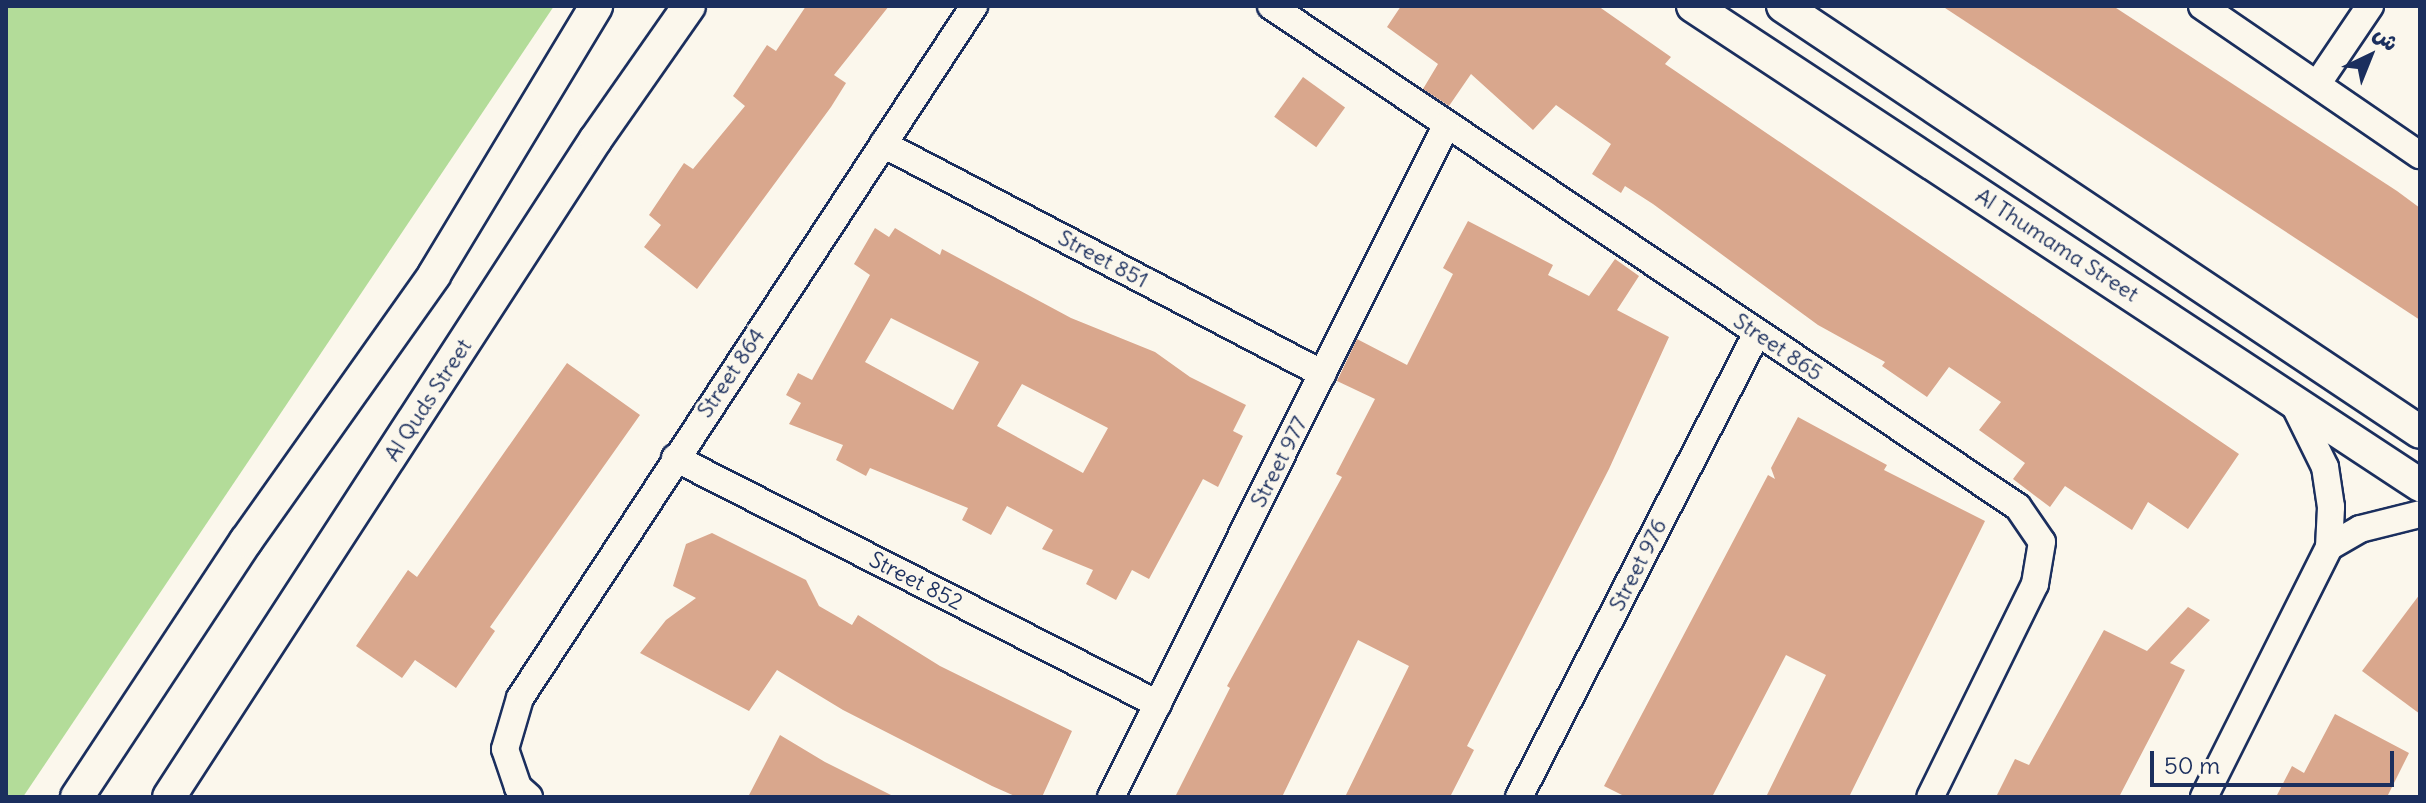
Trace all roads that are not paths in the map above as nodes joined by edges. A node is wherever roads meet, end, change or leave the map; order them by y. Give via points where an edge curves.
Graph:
1 (596, 6) edge
2 (689, 6) edge
3 (974, 6) edge
4 (1271, 6) edge
5 (1693, 6) edge
6 (1783, 6) edge
7 (2202, 6) edge
8 (2370, 6) edge
9 (2318, 83) junction
10 (1446, 126) junction
11 (883, 144) junction
12 (2420, 155) edge
13 (1757, 333) junction
14 (1323, 374) junction
15 (2290, 397) junction
16 (2420, 432) edge
17 (675, 458) junction
18 (2420, 485) edge
19 (2420, 514) edge
20 (2329, 547) junction
21 (1158, 704) junction
22 (77, 797) edge
23 (169, 797) edge
24 (529, 797) edge
25 (1111, 797) edge
26 (1519, 797) edge
27 (1930, 797) edge
28 (2204, 797) edge

1 - 22 street via 434,275 246,541
2 - 23 street, Al Quds Street via 596,139
3 - 11 street, Street 864
4 - 10 street, Street 865
5 - 15 street, Al Thumama Street
6 - 16 street, Al Thumama Street
7 - 9 street
8 - 9 street
9 - 12 street
10 - 13 street, Street 865
10 - 14 street, Street 977
11 - 14 street, Street 851
11 - 17 street, Street 864
13 - 26 street, Street 976
13 - 27 street, Street 865 via 2018,507 2042,542 2035,584
14 - 21 street, Street 977
15 - 18 street, Al Thumama Street
15 - 20 street via 2325,467
17 - 21 street, Street 852
17 - 24 street, Street 864 via 520,698 505,749 518,787
19 - 20 street via 2360,529
20 - 28 street
21 - 25 street, Street 977

